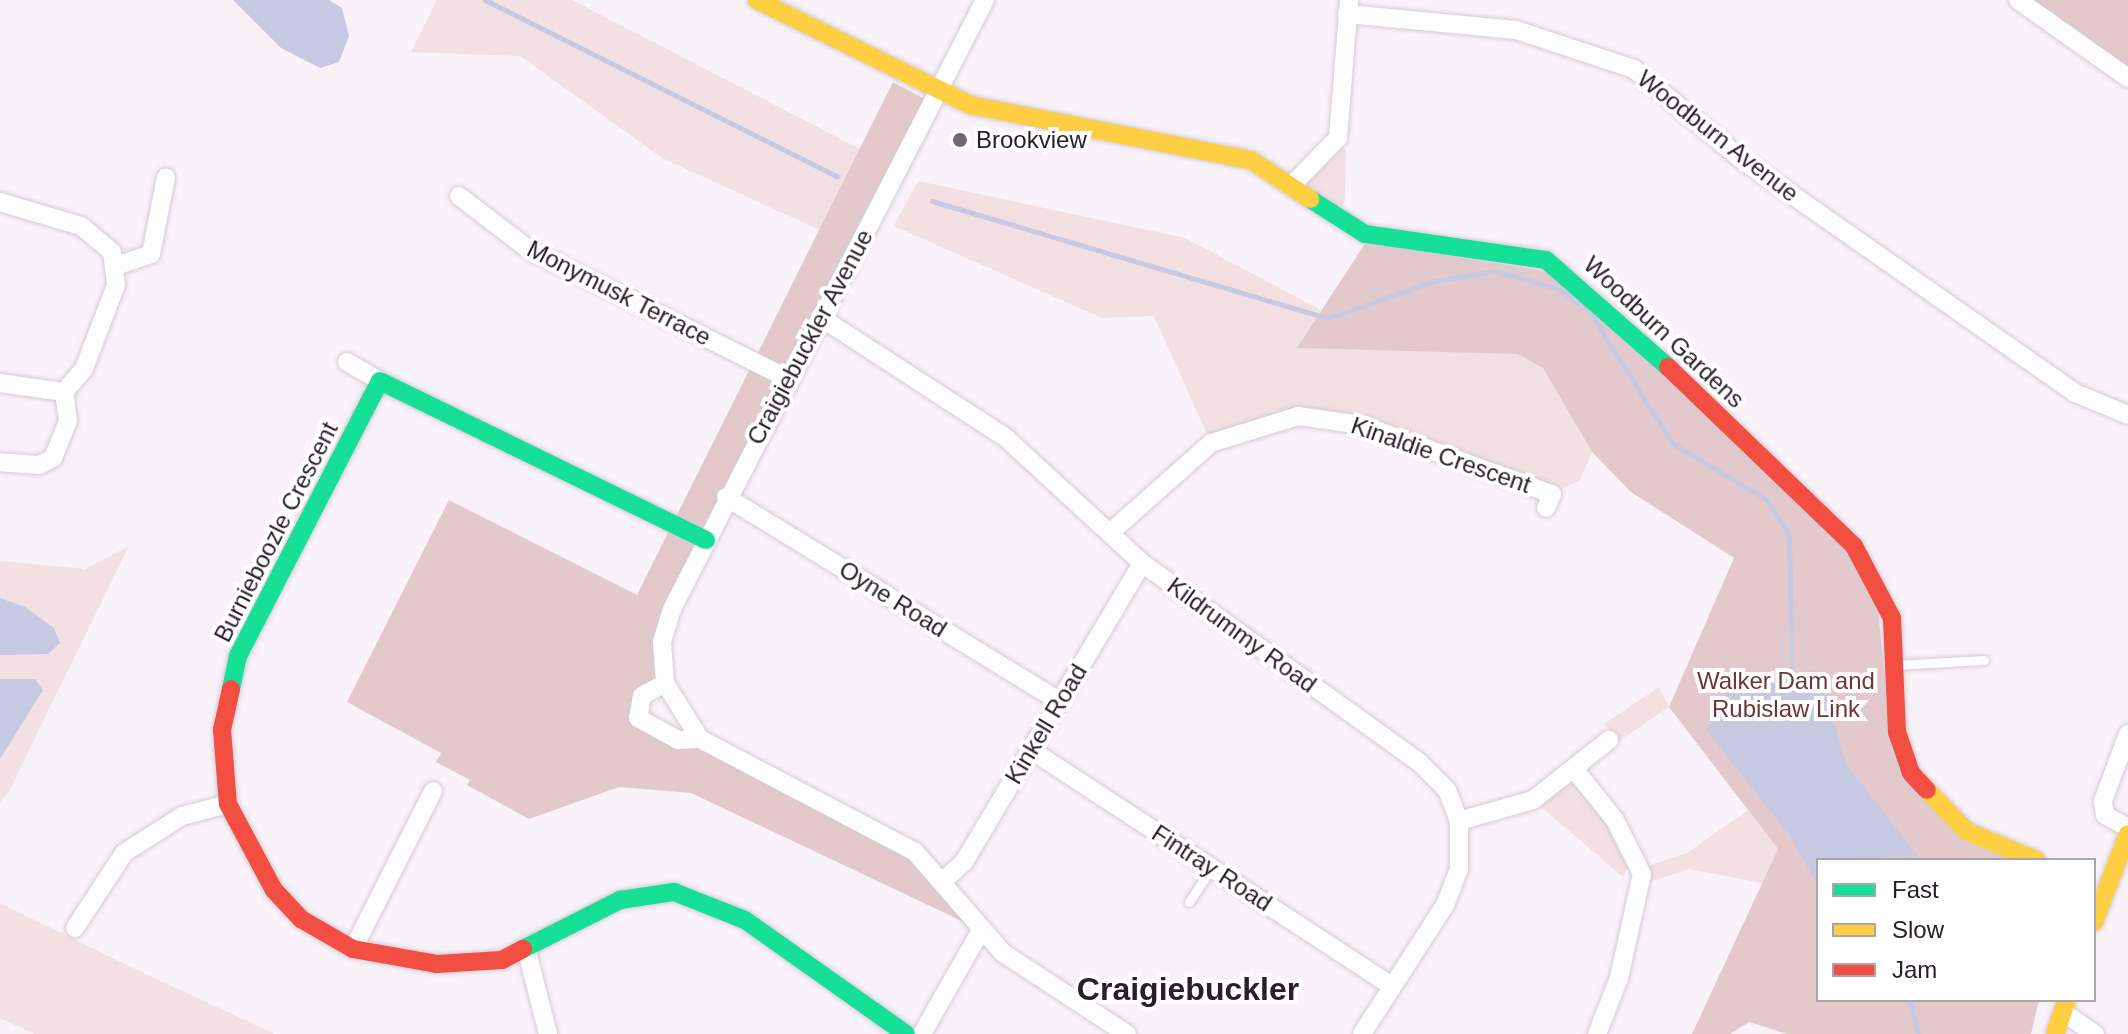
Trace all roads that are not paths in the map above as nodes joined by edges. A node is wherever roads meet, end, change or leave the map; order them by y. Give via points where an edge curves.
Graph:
1 (757, 0) edge
2 (985, 0) edge
3 (2018, 0) edge
4 (1348, 7) edge
5 (2128, 78) edge
6 (939, 90) junction
7 (166, 177) dead end
8 (1295, 182) junction
9 (459, 196) dead end
10 (0, 202) edge
11 (114, 259) junction
12 (820, 317) junction
13 (347, 362) dead end
14 (787, 378) junction
15 (380, 381) junction
16 (0, 383) edge
17 (64, 392) junction
18 (2128, 415) edge
19 (0, 462) edge
20 (726, 497) junction
21 (1546, 508) dead end
22 (1112, 531) junction
23 (706, 540) junction
24 (1142, 563) junction
25 (1984, 660) dead end
26 (1893, 665) junction
27 (665, 683) junction
28 (1059, 701) junction
29 (2128, 734) edge
30 (700, 739) junction
31 (1609, 740) dead end
32 (1031, 750) junction
33 (1574, 769) junction
34 (433, 791) dead end
35 (228, 804) junction
36 (1459, 821) junction
37 (2128, 831) edge
38 (2031, 858) edge
39 (1212, 867) junction
40 (944, 880) junction
41 (2100, 883) edge
42 (1189, 902) dead end
43 (2096, 909) edge
44 (75, 928) dead end
45 (981, 930) junction
46 (353, 949) junction
47 (527, 952) junction
48 (1392, 986) junction
49 (2065, 1006) edge
50 (548, 1034) edge
51 (906, 1034) edge
52 (922, 1034) edge
53 (1127, 1034) edge
54 (1362, 1034) edge
55 (1597, 1034) edge
56 (2055, 1034) edge
57 (2095, 1034) edge

1 - 6 street, Woodburn Gardens
2 - 6 street, Craigiebuckler Avenue
3 - 5 street
4 - 8 street via 1338,138
4 - 18 street, Woodburn Avenue via 1516,30 1634,69 1741,159 2049,375 2099,407
6 - 8 street, Woodburn Gardens via 970,105 1251,160
6 - 12 street, Craigiebuckler Avenue
7 - 11 street via 151,254
8 - 26 street, Woodburn Gardens via 1365,234 1546,260 1580,283 1854,546 1892,618
9 - 14 street, Monymusk Terrace via 528,249
10 - 11 street via 81,226
11 - 17 street via 84,369
12 - 14 street, Craigiebuckler Avenue
12 - 22 street, Kildrummy Road via 1006,438
13 - 15 street
14 - 20 street, Craigiebuckler Avenue
15 - 23 street
15 - 35 street, Burnieboozle Crescent via 238,656 222,730
16 - 17 street
17 - 19 street via 62,450 39,465
20 - 23 street, Craigiebuckler Avenue
20 - 28 street, Oyne Road
21 - 22 street, Kinaldie Crescent via 1552,494 1362,425 1298,416 1211,443
22 - 24 street, Kildrummy Road
23 - 27 street, Craigiebuckler Avenue via 662,642
24 - 28 street, Kinkell Road
24 - 36 street, Kildrummy Road via 1420,763 1447,790
25 - 26 lane
26 - 38 street, Woodburn Gardens via 1897,732 1911,773 1966,831
27 - 30 street, Craigiebuckler Avenue
27 - 30 street via 642,696 638,718 678,740
28 - 32 street, Kinkell Road
29 - 37 street via 2103,801 2105,815
30 - 40 street via 880,831
31 - 33 street
32 - 39 street, Fintray Road
32 - 40 street, Kinkell Road via 964,862
33 - 36 street via 1533,800
33 - 55 street via 1615,820 1642,874 1619,978
34 - 46 street
35 - 44 street via 182,816 124,853
35 - 46 street, Burnieboozle Crescent via 274,890 301,919
36 - 48 street, Kildrummy Road via 1454,881
37 - 41 street
39 - 42 lane
39 - 48 street, Fintray Road
40 - 45 street
41 - 43 street
45 - 52 street
45 - 53 street via 1003,953
46 - 47 street, Burnieboozle Crescent via 437,964
47 - 50 street
47 - 51 street, Burnieboozle Crescent via 620,900 674,892 745,920 864,1011
48 - 54 street, Kildrummy Road
49 - 56 street
49 - 57 street

